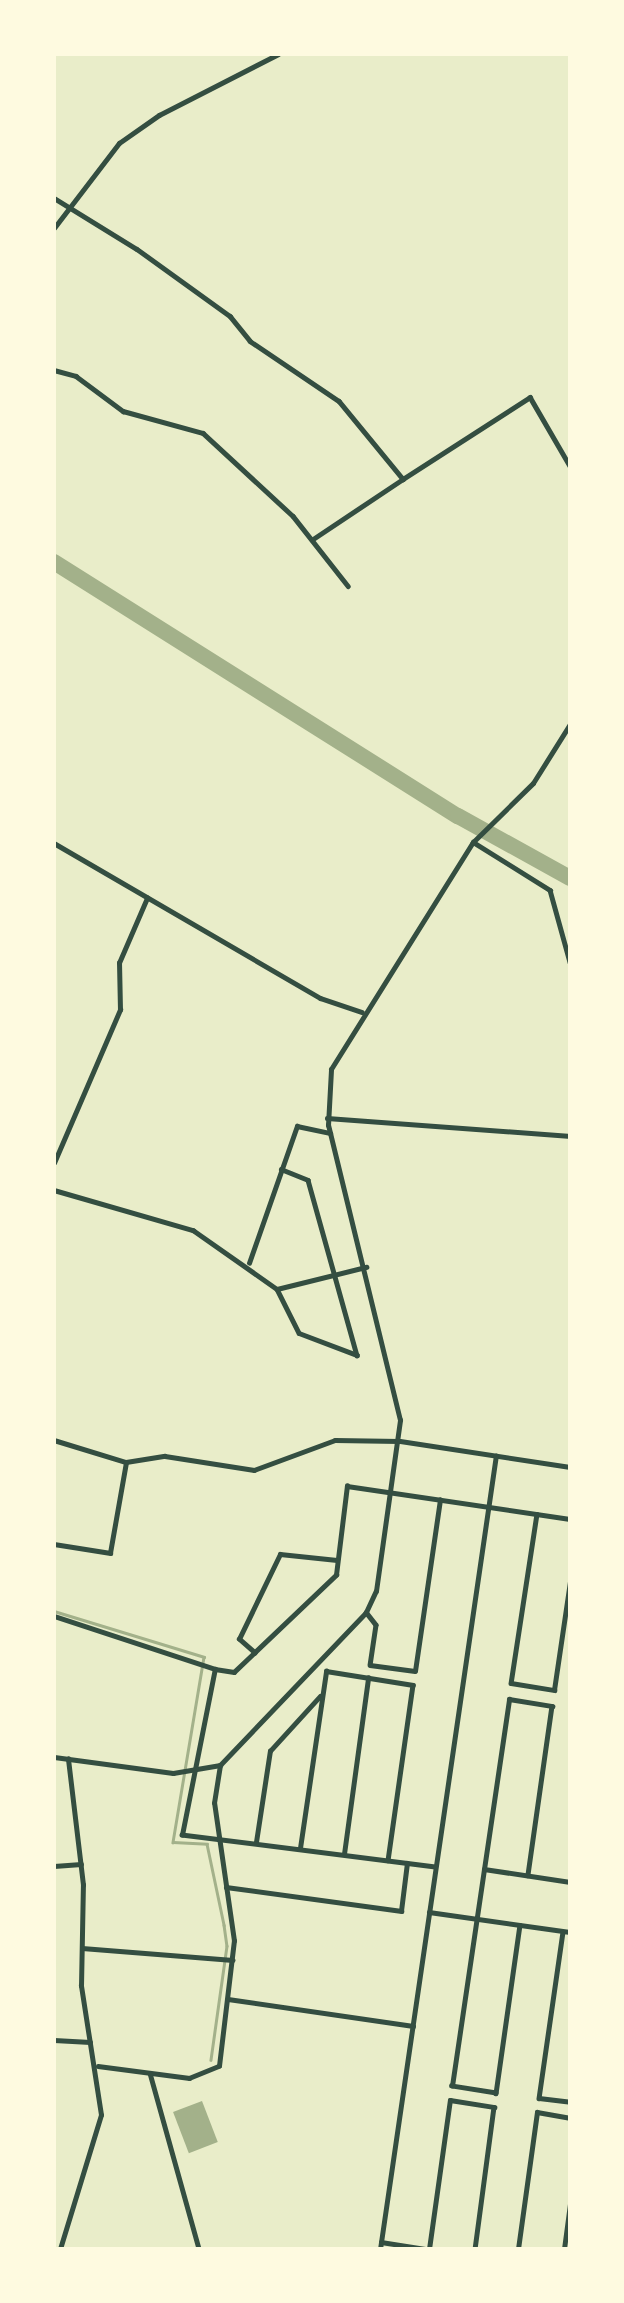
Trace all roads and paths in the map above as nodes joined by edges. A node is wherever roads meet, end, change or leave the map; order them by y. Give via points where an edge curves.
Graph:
1 (278, 54) edge
2 (54, 198) edge
3 (68, 204) junction
4 (54, 228) edge
5 (54, 370) edge
6 (570, 467) edge
7 (404, 479) junction
8 (313, 539) junction
9 (348, 586) dead end
10 (570, 724) edge
11 (473, 842) junction
12 (54, 843) edge
13 (147, 898) junction
14 (570, 962) edge
15 (362, 1012) junction
16 (327, 1118) junction
17 (330, 1133) junction
18 (570, 1136) edge
19 (54, 1163) edge
20 (281, 1169) junction
21 (54, 1190) edge
22 (249, 1263) junction
23 (366, 1267) junction
24 (334, 1275) junction
25 (277, 1289) junction
26 (54, 1440) edge
27 (400, 1441) junction
28 (496, 1455) junction
29 (126, 1462) junction
30 (570, 1467) edge
31 (392, 1493) junction
32 (440, 1500) junction
33 (487, 1507) junction
34 (537, 1514) junction
35 (570, 1519) edge
36 (54, 1544) edge
37 (337, 1560) junction
38 (570, 1583) edge
39 (366, 1612) junction
40 (54, 1616) edge
41 (255, 1653) junction
42 (215, 1669) junction
43 (368, 1678) junction
44 (322, 1694) junction
45 (54, 1757) edge
46 (68, 1759) junction
47 (220, 1765) junction
48 (197, 1773) junction
49 (217, 1836) junction
50 (256, 1842) junction
51 (300, 1848) junction
52 (344, 1854) junction
53 (388, 1860) junction
54 (407, 1863) junction
55 (81, 1864) junction
56 (54, 1866) edge
57 (435, 1867) junction
58 (484, 1869) junction
59 (528, 1875) junction
60 (570, 1882) edge
61 (226, 1886) junction
62 (429, 1912) junction
63 (476, 1919) junction
64 (520, 1925) junction
65 (563, 1931) junction
66 (570, 1933) edge
67 (82, 1948) junction
68 (233, 1960) junction
69 (228, 2000) junction
70 (413, 2026) junction
71 (54, 2040) edge
72 (90, 2042) junction
73 (98, 2066) junction
74 (150, 2073) junction
75 (570, 2102) edge
76 (570, 2118) edge
77 (570, 2204) edge
78 (381, 2246) edge
79 (60, 2249) edge
80 (199, 2249) edge
81 (427, 2249) edge
82 (475, 2249) edge
83 (519, 2249) edge
84 (564, 2249) edge

1 - 3 street via 142,125 93,170
2 - 3 street
3 - 4 street
3 - 7 street via 339,401
5 - 8 street via 76,376 123,411 203,433
6 - 7 street via 530,397
7 - 8 street
8 - 9 street
10 - 11 street via 533,783
11 - 14 street via 550,890
11 - 15 street
12 - 13 street
13 - 15 street via 320,998
13 - 19 street via 119,963 120,1010
15 - 16 street via 331,1069
16 - 17 street
16 - 18 street
17 - 20 street via 297,1126
17 - 23 street
20 - 22 street
20 - 24 street via 308,1180
21 - 22 street via 193,1230
22 - 25 street
23 - 24 street
23 - 27 street
24 - 25 street
24 - 25 street via 357,1355 299,1333
26 - 29 street
27 - 28 street
27 - 29 street via 335,1440 254,1470 165,1456
27 - 31 street
28 - 30 street
28 - 33 street
29 - 36 street via 110,1553
31 - 32 street
31 - 37 street via 348,1486
31 - 39 street via 376,1591
32 - 33 street
32 - 39 street via 415,1671 370,1665 376,1625
33 - 34 street
33 - 57 street
34 - 35 street
34 - 38 street via 511,1684 554,1690
37 - 41 street via 336,1575
37 - 41 street via 281,1554 239,1639
39 - 47 street
40 - 42 street
41 - 42 street via 234,1672
42 - 48 street
43 - 44 street via 326,1671
43 - 52 street
43 - 53 street via 413,1685
44 - 50 street via 270,1751
44 - 51 street
45 - 46 street
46 - 48 street
46 - 55 street
47 - 48 street
47 - 49 street
48 - 49 street via 182,1835
49 - 50 street
49 - 61 street
50 - 51 street
51 - 52 street
52 - 53 street
53 - 54 street
54 - 57 street
54 - 61 street via 401,1911
55 - 56 street
55 - 67 street
57 - 62 street
58 - 59 street
58 - 59 street via 509,1699 520,1700 552,1706
58 - 63 street
59 - 60 street
61 - 68 street
62 - 63 street
62 - 70 street
63 - 64 street
63 - 64 street via 452,2086 496,2093
64 - 65 street
65 - 66 street
65 - 75 street via 539,2098
67 - 68 street
67 - 72 street
68 - 69 street
69 - 70 street
69 - 74 street via 219,2066 189,2078
70 - 78 street
71 - 72 street
72 - 73 street
73 - 74 street
73 - 79 street via 101,2115 93,2156
74 - 80 street via 179,2197
76 - 83 street via 537,2112
77 - 84 street
78 - 81 street
81 - 82 street via 450,2100 494,2107

